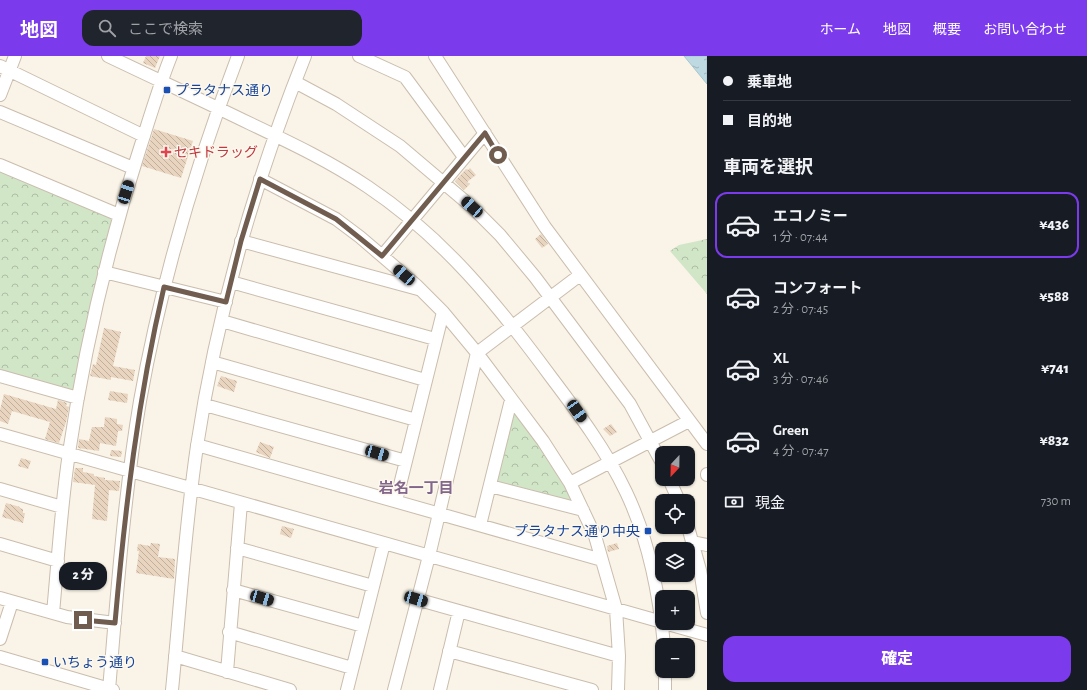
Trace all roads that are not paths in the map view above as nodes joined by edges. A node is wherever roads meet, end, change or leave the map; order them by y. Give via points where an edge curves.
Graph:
1 (15, 56) edge
2 (108, 56) edge
3 (171, 56) edge
4 (238, 56) edge
5 (305, 56) edge
6 (359, 56) edge
7 (435, 56) edge
8 (5, 69) edge
9 (161, 81) junction
10 (295, 82) junction
11 (0, 95) edge
12 (218, 108) junction
13 (0, 112) edge
14 (485, 133) junction
15 (144, 136) junction
16 (275, 136) junction
17 (464, 157) junction
18 (0, 165) edge
19 (134, 168) junction
20 (260, 179) junction
21 (444, 182) junction
22 (119, 215) junction
23 (413, 220) junction
24 (241, 241) junction
25 (382, 256) junction
26 (104, 272) junction
27 (580, 275) junction
28 (231, 282) junction
29 (164, 287) junction
30 (421, 290) junction
31 (550, 298) junction
32 (226, 302) junction
33 (443, 312) junction
34 (222, 321) junction
35 (513, 326) junction
36 (435, 340) junction
37 (477, 353) junction
38 (212, 362) junction
39 (0, 376) edge
40 (425, 380) junction
41 (78, 398) junction
42 (511, 400) junction
43 (205, 405) junction
44 (416, 420) junction
45 (689, 421) junction
46 (0, 434) edge
47 (651, 441) junction
48 (707, 444) edge
49 (197, 445) junction
50 (655, 449) edge
51 (69, 453) junction
52 (406, 461) junction
53 (610, 461) junction
54 (130, 472) junction
55 (570, 483) junction
56 (490, 486) junction
57 (0, 489) edge
58 (191, 490) junction
59 (396, 501) junction
60 (241, 503) junction
61 (62, 506) junction
62 (583, 510) junction
63 (438, 514) junction
64 (480, 526) junction
65 (690, 534) edge
66 (692, 542) edge
67 (384, 543) junction
68 (695, 543) edge
69 (0, 544) edge
70 (707, 545) edge
71 (237, 548) junction
72 (695, 552) edge
73 (429, 556) junction
74 (58, 560) junction
75 (602, 560) junction
76 (372, 586) junction
77 (233, 590) junction
78 (657, 590) edge
79 (706, 591) edge
80 (416, 599) junction
81 (6, 600) edge
82 (616, 609) junction
83 (459, 611) junction
84 (53, 613) junction
85 (707, 613) edge
86 (655, 621) edge
87 (115, 623) junction
88 (363, 626) junction
89 (689, 630) edge
90 (229, 632) junction
91 (707, 635) edge
92 (0, 640) edge
93 (449, 651) junction
94 (175, 656) junction
95 (619, 656) junction
96 (0, 657) edge
97 (352, 668) junction
98 (227, 672) junction
99 (665, 678) edge
100 (110, 690) edge
101 (172, 690) edge
102 (290, 690) edge
103 (347, 690) edge
104 (394, 690) edge
105 (440, 690) edge
106 (592, 690) edge
107 (618, 690) edge
108 (665, 690) edge

1 - 8 street
2 - 9 street
3 - 9 street
4 - 12 street
5 - 10 street
6 - 17 street via 405,77
7 - 14 street
8 - 11 street
8 - 15 street
9 - 12 street
9 - 15 street
10 - 16 street
10 - 21 street via 376,129
12 - 16 street
12 - 29 street
13 - 19 street
14 - 17 street
14 - 27 street via 545,227
15 - 19 street
16 - 20 street
16 - 23 street via 345,172
17 - 21 street
18 - 22 street
19 - 22 street
20 - 24 street
20 - 25 street via 336,219
21 - 23 street
21 - 31 street via 500,235
22 - 26 street
23 - 25 street
23 - 35 street via 464,268
24 - 28 street
24 - 30 street
25 - 30 street
26 - 29 street
26 - 41 street
27 - 31 street
27 - 45 street
28 - 32 street
28 - 36 street
29 - 32 street
29 - 54 street via 143,388
30 - 33 street
31 - 35 street
31 - 47 street via 630,404
32 - 34 street
33 - 36 street
33 - 37 street
34 - 38 street
34 - 40 street
35 - 37 street
35 - 53 street via 577,411
36 - 40 street
37 - 42 street
37 - 63 street
38 - 43 street
38 - 44 street
39 - 41 street
40 - 44 street
41 - 51 street
42 - 55 street via 543,441
42 - 56 street
43 - 49 street
43 - 52 street
44 - 52 street
45 - 47 street
45 - 48 street
46 - 51 street
47 - 50 street
47 - 53 street
49 - 58 street
49 - 59 street
51 - 54 street
51 - 61 street
52 - 59 street
53 - 55 street
53 - 78 street via 626,492 648,548
54 - 58 street
54 - 87 street
55 - 62 street
56 - 62 street
56 - 64 street
57 - 61 street
58 - 60 street
58 - 94 street
59 - 63 street
60 - 67 street
60 - 71 street
61 - 74 street
62 - 75 street
63 - 64 street
63 - 73 street
64 - 75 street
65 - 66 street
67 - 73 street
67 - 76 street
68 - 70 street
69 - 74 street
71 - 76 street
71 - 77 street
72 - 79 street
73 - 80 street
73 - 82 street
74 - 84 street
75 - 82 street
76 - 88 street
77 - 88 street
77 - 90 street
79 - 85 street
80 - 83 street
80 - 104 street
81 - 84 street
81 - 92 street
82 - 86 street
82 - 95 street
83 - 93 street
83 - 95 street
84 - 87 street
87 - 100 street
88 - 97 street
89 - 91 street
90 - 97 street
90 - 98 street
93 - 105 street
93 - 106 street
94 - 98 street
94 - 101 street
95 - 107 street
96 - 100 street
97 - 103 street
98 - 102 street
99 - 108 street

